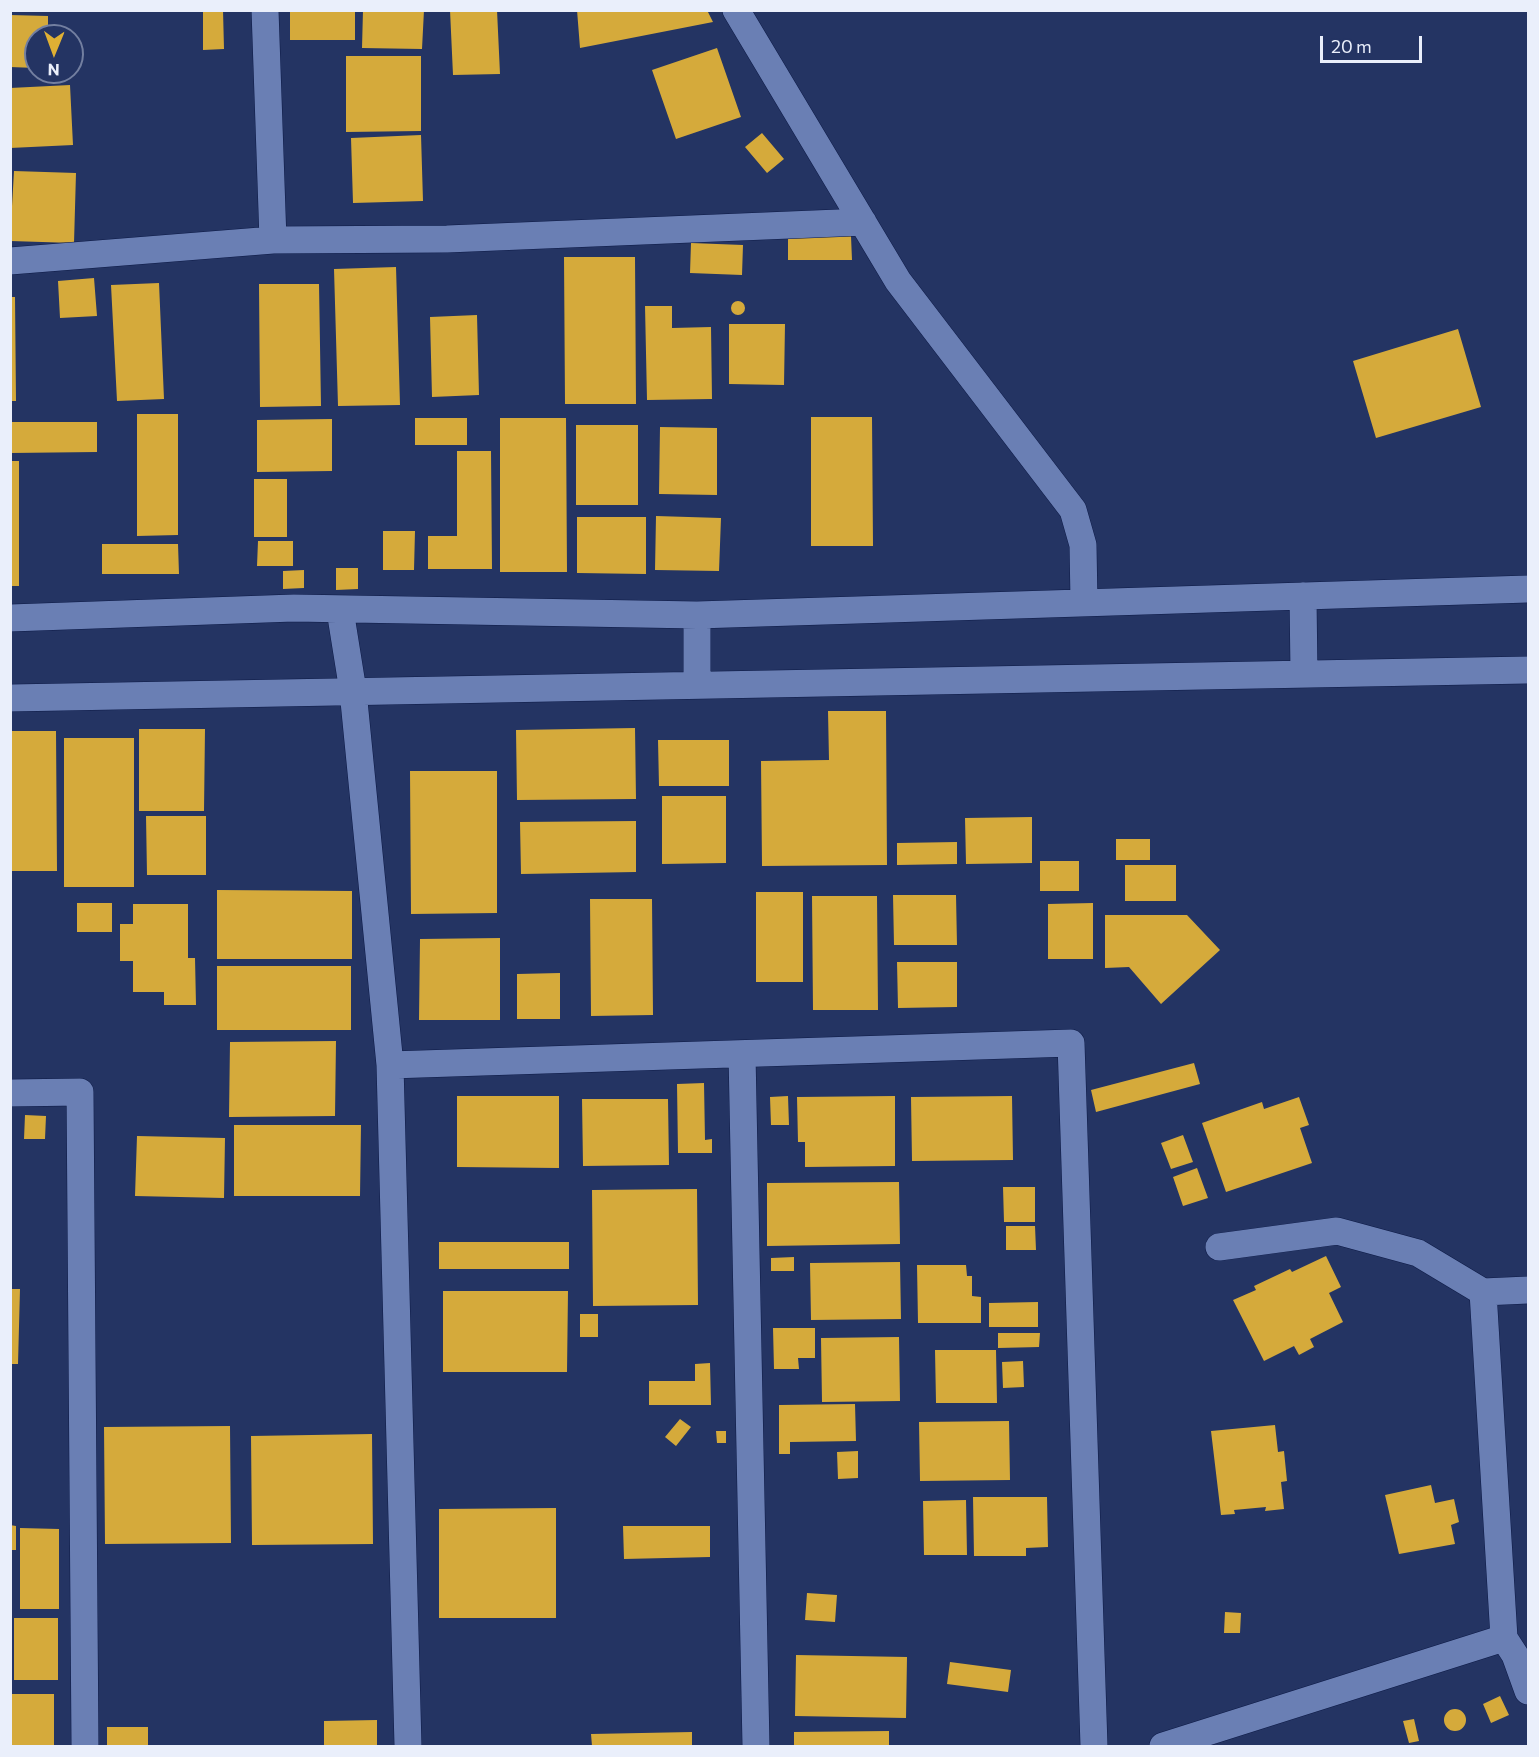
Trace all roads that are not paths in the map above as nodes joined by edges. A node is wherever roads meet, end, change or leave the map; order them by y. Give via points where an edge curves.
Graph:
1 (265, 10) edge
2 (736, 10) edge
3 (863, 222) junction
4 (273, 240) junction
5 (10, 261) edge
6 (1528, 589) edge
7 (1303, 596) junction
8 (1084, 602) junction
9 (340, 610) junction
10 (696, 615) junction
11 (10, 618) edge
12 (1528, 670) edge
13 (1304, 674) junction
14 (697, 685) junction
15 (353, 691) junction
16 (10, 698) edge
17 (742, 1054) junction
18 (390, 1065) junction
19 (10, 1093) edge
20 (1219, 1247) dead end
21 (1528, 1290) edge
22 (1483, 1292) junction
23 (1504, 1638) junction
24 (1528, 1691) edge
25 (85, 1746) edge
26 (408, 1746) edge
27 (756, 1746) edge
28 (1094, 1746) edge
29 (1162, 1746) edge

1 - 4 street
2 - 3 street
3 - 4 street via 447,239
3 - 8 street via 898,281 1073,510 1083,545
4 - 5 street
6 - 7 street
7 - 8 street
7 - 13 street
8 - 10 street
9 - 10 street
9 - 11 street via 294,608
9 - 15 street
10 - 14 street
12 - 13 street
13 - 14 street
14 - 15 street
15 - 16 street
15 - 18 street
17 - 18 street
17 - 27 street
17 - 28 street via 1071,1043
18 - 26 street
19 - 25 street via 80,1092
20 - 22 street via 1337,1231 1418,1253
21 - 22 street
22 - 23 street
23 - 24 street via 1515,1655
23 - 29 street

